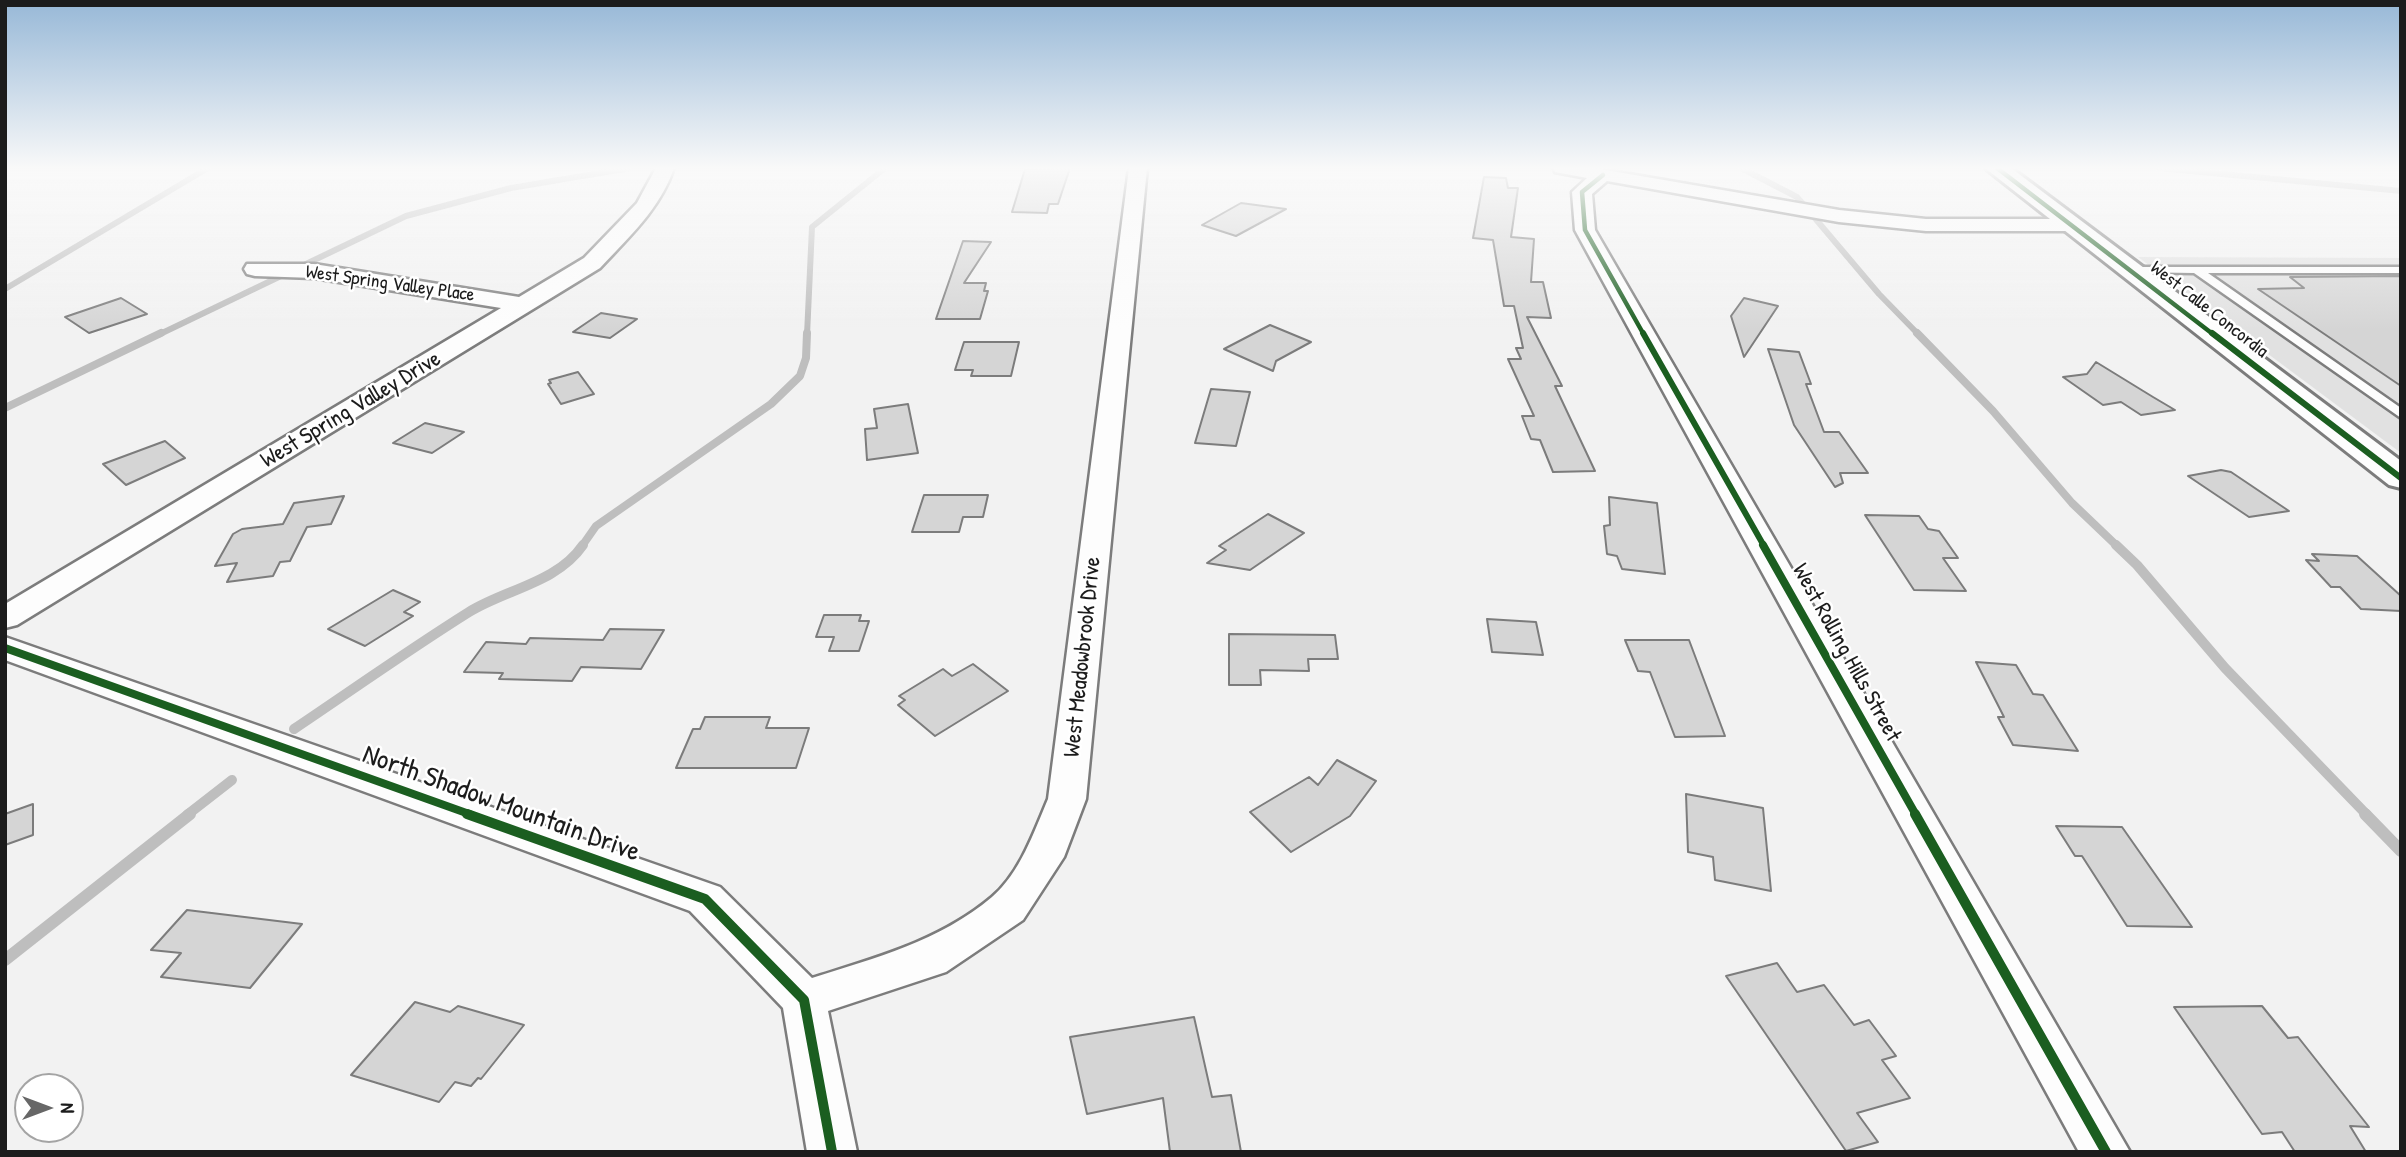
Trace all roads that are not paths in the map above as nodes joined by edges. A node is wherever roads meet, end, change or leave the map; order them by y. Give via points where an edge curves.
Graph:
1 (629, 222) edge
2 (1132, 222) edge
3 (1584, 222) edge
4 (1897, 222) edge
5 (2069, 222) edge
6 (2073, 225) junction
7 (255, 269) dead end
8 (2132, 270) junction
9 (2401, 270) edge
10 (2199, 272) junction
11 (526, 305) junction
12 (2401, 414) edge
13 (2401, 478) edge
14 (5, 618) edge
15 (5, 648) edge
16 (804, 1000) junction
17 (832, 1152) edge
18 (2106, 1152) edge

1 - 11 street, West Spring Valley Drive via 592,263
2 - 16 street, West Meadowbrook Drive via 1067,799 1044,857 1008,908 931,959
3 - 18 street, West Rolling Hills Street
4 - 6 street
5 - 6 street, West Calle Concordia
6 - 8 street, West Calle Concordia
7 - 11 street, West Spring Valley Place via 314,271
8 - 10 lane
8 - 13 street, West Calle Concordia
9 - 10 lane
10 - 12 lane
11 - 14 street, West Spring Valley Drive
15 - 16 street, North Shadow Mountain Drive via 705,899
16 - 17 street

